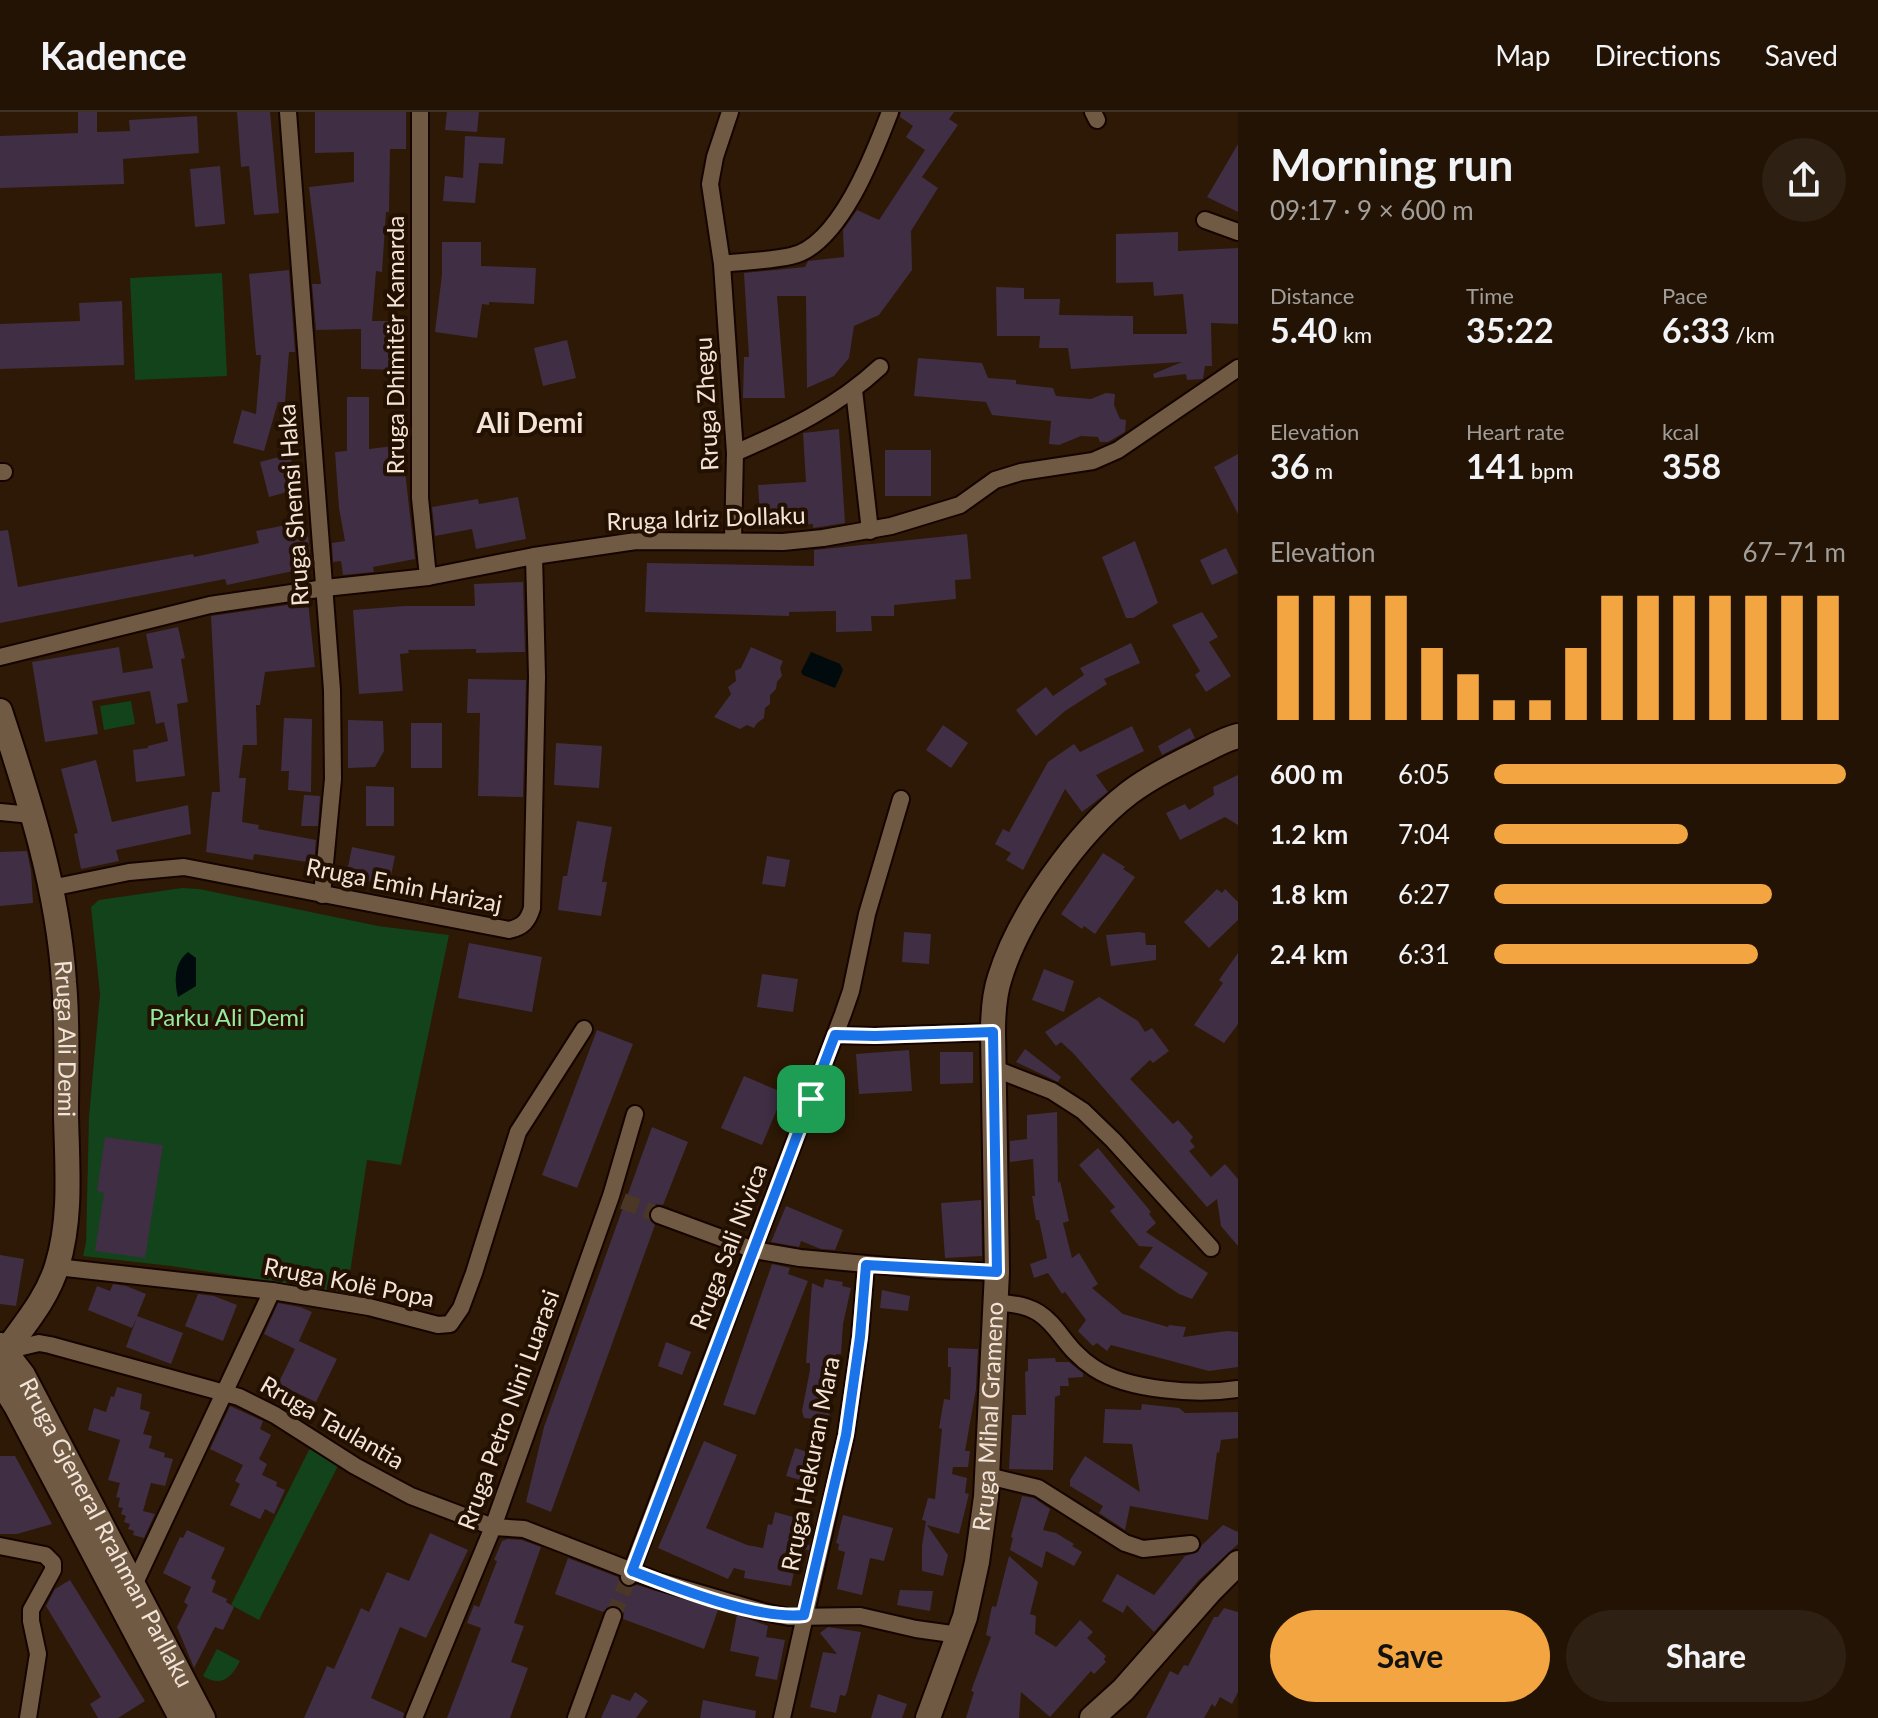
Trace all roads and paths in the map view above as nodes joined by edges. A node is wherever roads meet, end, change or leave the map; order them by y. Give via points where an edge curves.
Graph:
1 (288, 112) edge
2 (420, 112) edge
3 (730, 112) edge
4 (890, 112) edge
5 (1205, 220) dead end
6 (1238, 232) edge
7 (722, 264) junction
8 (880, 367) dead end
9 (1238, 368) edge
10 (854, 390) junction
11 (735, 453) junction
12 (870, 531) junction
13 (733, 541) junction
14 (534, 556) junction
15 (428, 577) junction
16 (325, 588) junction
17 (0, 657) edge
18 (0, 711) edge
19 (1238, 736) edge
20 (901, 799) dead end
21 (0, 812) edge
22 (32, 815) junction
23 (51, 888) junction
24 (322, 895) junction
25 (584, 1029) dead end
26 (993, 1032) junction
27 (835, 1035) junction
28 (993, 1068) junction
29 (635, 1114) dead end
30 (659, 1215) tunnel mouth
31 (1211, 1248) dead end
32 (754, 1250) junction
33 (866, 1265) junction
34 (57, 1267) junction
35 (997, 1272) junction
36 (272, 1291) junction
37 (996, 1303) junction
38 (2, 1351) edge
39 (0, 1380) edge
40 (1238, 1389) edge
41 (223, 1392) junction
42 (988, 1476) junction
43 (493, 1527) junction
44 (1191, 1544) dead end
45 (5, 1547) edge
46 (1238, 1563) edge
47 (630, 1574) junction
48 (133, 1587) junction
49 (804, 1615) junction
50 (613, 1616) tunnel mouth
51 (959, 1635) junction
52 (28, 1718) edge
53 (181, 1718) edge
54 (203, 1718) edge
55 (414, 1718) edge
56 (576, 1718) edge
57 (782, 1718) edge
58 (928, 1718) edge
59 (1092, 1718) edge

1 - 16 street, Rruga Shemsi Haka
2 - 15 street, Rruga Dhimitër Kamarda via 420,498
3 - 7 street, Rruga Zhegu via 710,184
4 - 7 street via 843,211 808,250
5 - 6 street
7 - 11 street, Rruga Zhegu
8 - 10 street
9 - 12 street, Rruga Idriz Dollaku via 1106,456 995,480 960,505
10 - 11 street via 800,425
10 - 12 street
11 - 13 street, Rruga Zhegu
12 - 13 street, Rruga Idriz Dollaku via 796,541
13 - 14 street, Rruga Idriz Dollaku via 636,541
14 - 15 street, Rruga Idriz Dollaku
14 - 24 street, Rruga Emin Harizaj via 537,707 529,918 509,930
15 - 16 street, Rruga Idriz Dollaku
16 - 17 street, Rruga Idriz Dollaku via 210,605
16 - 24 street, Rruga Shemsi Haka via 333,779
18 - 22 street, Rruga Ali Demi
19 - 26 street, Rruga Mihal Grameno via 1138,786 1075,847 1006,960 996,991
20 - 27 street, Rruga Sali Nivica
21 - 22 street
22 - 23 street, Rruga Ali Demi
23 - 24 street, Rruga Emin Harizaj via 184,867
23 - 34 street, Rruga Ali Demi via 65,993 65,1230
25 - 36 street, Rruga Kolë Popa via 518,1132 474,1273 450,1324
26 - 27 street
26 - 28 street, Rruga Mihal Grameno
27 - 32 street, Rruga Sali Nivica
28 - 31 street via 1052,1091 1083,1111
28 - 35 street, Rruga Mihal Grameno
29 - 43 street, Rruga Petro Nini Luarasi via 617,1199
30 - 32 street
32 - 33 street
32 - 47 street, Rruga Sali Nivica
33 - 35 street
33 - 49 street, Rruga Hekuran Mara via 846,1435
34 - 36 street, Rruga Kolë Popa
34 - 38 street, Rruga Ali Demi via 40,1303
35 - 37 street, Rruga Mihal Grameno
36 - 41 street
37 - 40 street via 1018,1303 1036,1311 1089,1365 1109,1376 1182,1391
37 - 42 street, Rruga Mihal Grameno
38 - 41 street, Rruga Taulantia via 50,1345
38 - 48 street, Rruga Gjeneral Rrahman Parllaku via 23,1375
39 - 53 street, Rruga Gjeneral Rrahman Parllaku
41 - 43 street, Rruga Taulantia via 275,1415 396,1488
41 - 48 street
42 - 44 street via 1038,1488 1125,1543 1143,1549
42 - 51 street, Rruga Mihal Grameno via 977,1562
43 - 47 street, Rruga Taulantia via 524,1529
43 - 55 street, Rruga Petro Nini Luarasi
45 - 52 street via 45,1555 53,1563 31,1610 38,1654
46 - 59 street
47 - 49 street, Rruga Taulantia via 764,1612
48 - 54 street, Rruga Gjeneral Rrahman Parllaku
49 - 51 street, Rruga Taulantia via 860,1616
49 - 57 street, Rruga Hekuran Mara
50 - 56 street
51 - 58 street, Rruga Mihal Grameno

